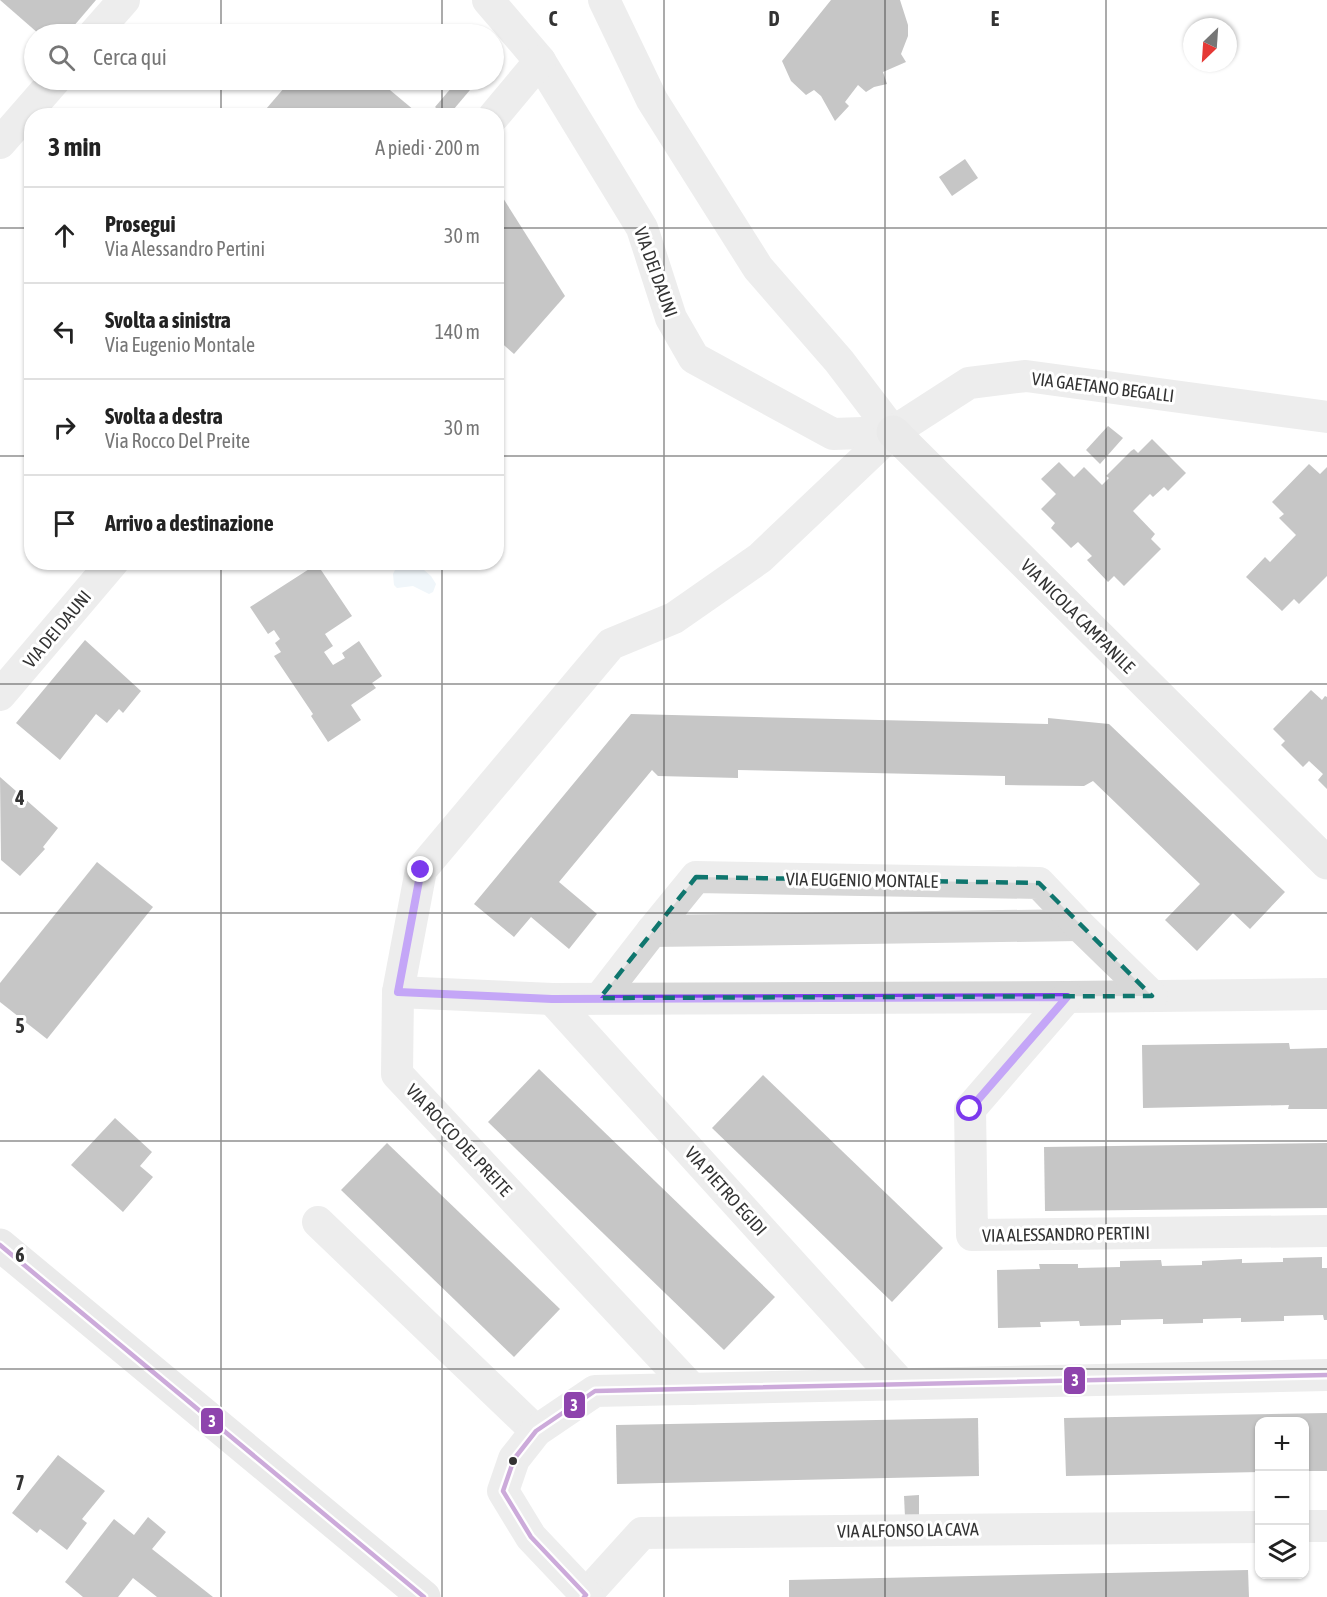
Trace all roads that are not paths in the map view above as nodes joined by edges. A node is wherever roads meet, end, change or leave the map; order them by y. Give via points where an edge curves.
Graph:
1 (124, 0) edge
2 (488, 0) edge
3 (604, 0) edge
4 (103, 24) edge
5 (540, 61) junction
6 (46, 90) edge
7 (31, 108) edge
8 (501, 108) edge
9 (24, 116) edge
10 (0, 143) edge
11 (1327, 417) edge
12 (893, 432) junction
13 (106, 570) edge
14 (611, 644) joint
15 (0, 695) edge
16 (1327, 863) edge
17 (1079, 925) junction
18 (652, 931) junction
19 (398, 992) junction
20 (1327, 993) edge
21 (1152, 996) junction
22 (1067, 997) junction
23 (600, 998) junction
24 (552, 999) junction
25 (318, 1222) dead end
26 (1327, 1231) edge
27 (0, 1245) edge
28 (1327, 1375) edge
29 (900, 1383) junction
30 (692, 1389) junction
31 (536, 1431) junction
32 (1309, 1526) edge
33 (1327, 1526) edge
34 (1255, 1527) edge
35 (586, 1596) edge
36 (424, 1597) edge

1 - 4 street
2 - 5 street, VIA DEI DAUNI
3 - 12 street, VIA NICOLA CAMPANILE via 652,100 758,268 839,361
5 - 8 street
5 - 12 street, VIA DEI DAUNI via 642,228 671,318 694,358 833,434
6 - 7 street
9 - 10 street
11 - 12 street, VIA GAETANO BEGALLI via 1026,376 969,382
12 - 14 street, VIA GAETANO BEGALLI via 760,558 675,618
12 - 16 street, VIA NICOLA CAMPANILE
13 - 15 street, VIA DEI DAUNI
14 - 19 street, VIA ROCCO DEL PREITE via 421,870
17 - 18 street
17 - 18 street, VIA EUGENIO MONTALE via 1039,883 696,877
17 - 21 street, VIA EUGENIO MONTALE
18 - 23 street, VIA EUGENIO MONTALE
19 - 24 street
19 - 30 street, VIA ROCCO DEL PREITE via 397,1074
20 - 21 street
21 - 22 street
22 - 23 street
22 - 26 street, VIA ALESSANDRO PERTINI via 970,1109 972,1235
23 - 24 street
24 - 29 street, VIA PIETRO EGIDI
25 - 31 street
27 - 36 street
28 - 29 street
29 - 30 street
30 - 31 street via 595,1391
31 - 35 street via 514,1459 503,1491 531,1537
32 - 33 street
34 - 35 street, VIA ALFONSO LA CAVA via 642,1533

